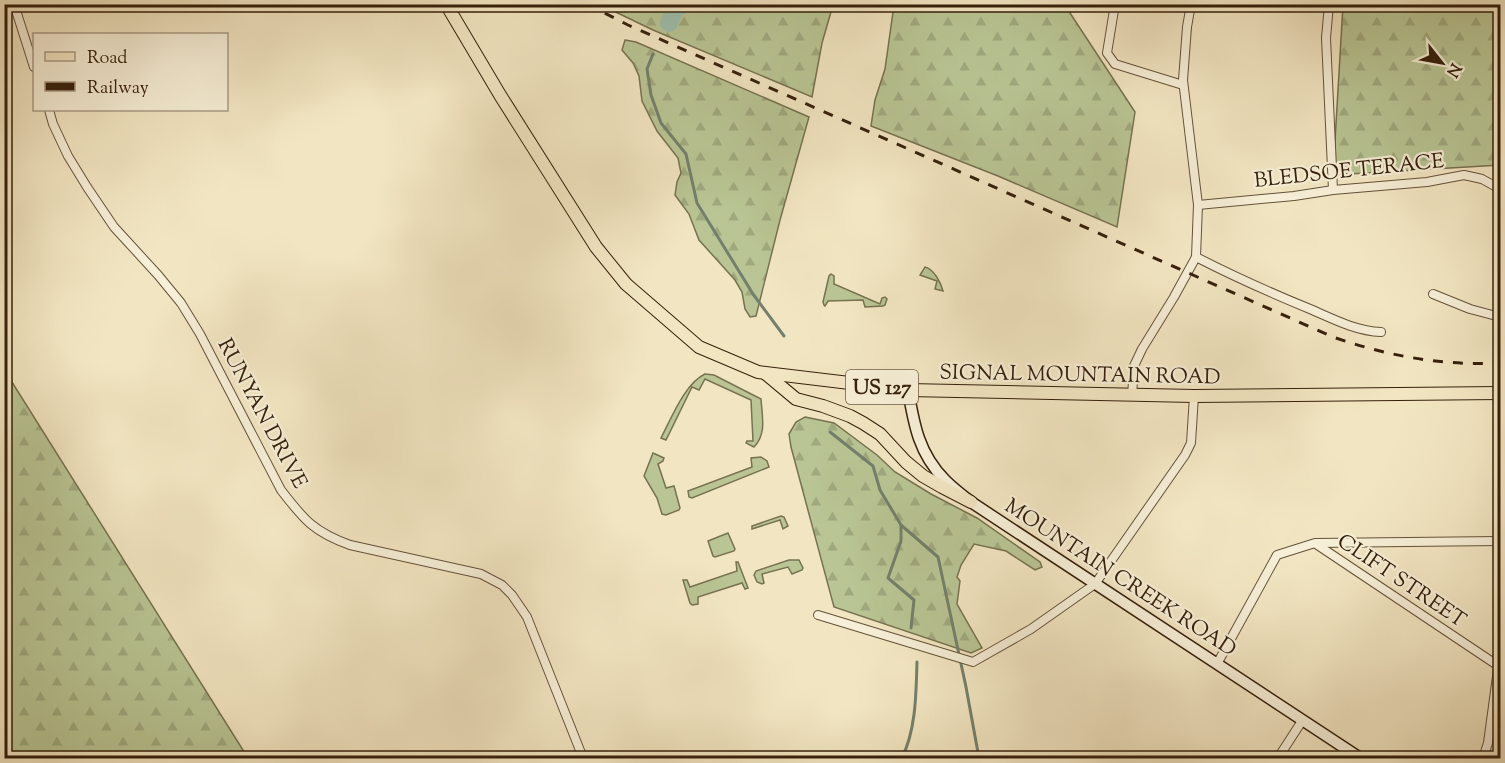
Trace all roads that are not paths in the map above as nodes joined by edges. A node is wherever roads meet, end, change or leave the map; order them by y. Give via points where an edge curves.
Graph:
1 (14, 4) edge
2 (446, 4) edge
3 (1115, 4) edge
4 (1191, 4) edge
5 (1329, 4) edge
6 (33, 64) edge
7 (1183, 85) junction
8 (48, 111) edge
9 (1500, 189) edge
10 (1333, 190) junction
11 (1198, 205) junction
12 (1196, 257) junction
13 (1433, 294) dead end
14 (1500, 317) edge
15 (1381, 332) dead end
16 (765, 374) junction
17 (908, 390) junction
18 (1500, 393) edge
19 (1132, 396) junction
20 (1194, 396) junction
21 (971, 502) junction
22 (1500, 541) edge
23 (1315, 543) junction
24 (1095, 584) junction
25 (818, 615) dead end
26 (1500, 654) edge
27 (1217, 664) junction
28 (1500, 667) edge
29 (1302, 721) junction
30 (583, 759) edge
31 (1278, 759) edge
32 (1360, 759) edge
33 (1484, 759) edge

1 - 6 street
2 - 16 main road, SIGNAL MOUNTAIN ROAD / US 127 via 565,199 626,284 699,347
3 - 7 street via 1107,53 1115,64
4 - 7 street
5 - 10 street via 1326,38
7 - 11 street
8 - 30 street, RUNYAN DRIVE via 87,187 114,226 181,303 281,490 297,511 329,537 350,545 481,574 502,585 526,617
9 - 10 street, BLEDSOE TERACE via 1464,175
10 - 11 street, BLEDSOE TERACE
11 - 12 street
12 - 15 street via 1347,324
12 - 19 street via 1134,366
13 - 14 street
16 - 17 main road, SIGNAL MOUNTAIN ROAD / US 127
16 - 21 main road via 796,399 823,405 863,423 923,476
17 - 19 main road, SIGNAL MOUNTAIN ROAD / US 127
17 - 21 main road, MOUNTAIN CREEK ROAD via 914,426 931,464
18 - 20 main road, SIGNAL MOUNTAIN ROAD / US 127
19 - 20 main road, SIGNAL MOUNTAIN ROAD / US 127
20 - 24 street via 1191,443 1185,455
21 - 24 main road, MOUNTAIN CREEK ROAD
22 - 23 street
23 - 27 street via 1277,555
23 - 28 street, CLIFT STREET
24 - 25 street via 1031,629 973,662
24 - 27 main road, MOUNTAIN CREEK ROAD
26 - 28 street
27 - 29 main road, MOUNTAIN CREEK ROAD
28 - 33 street
29 - 31 street
29 - 32 main road, MOUNTAIN CREEK ROAD

